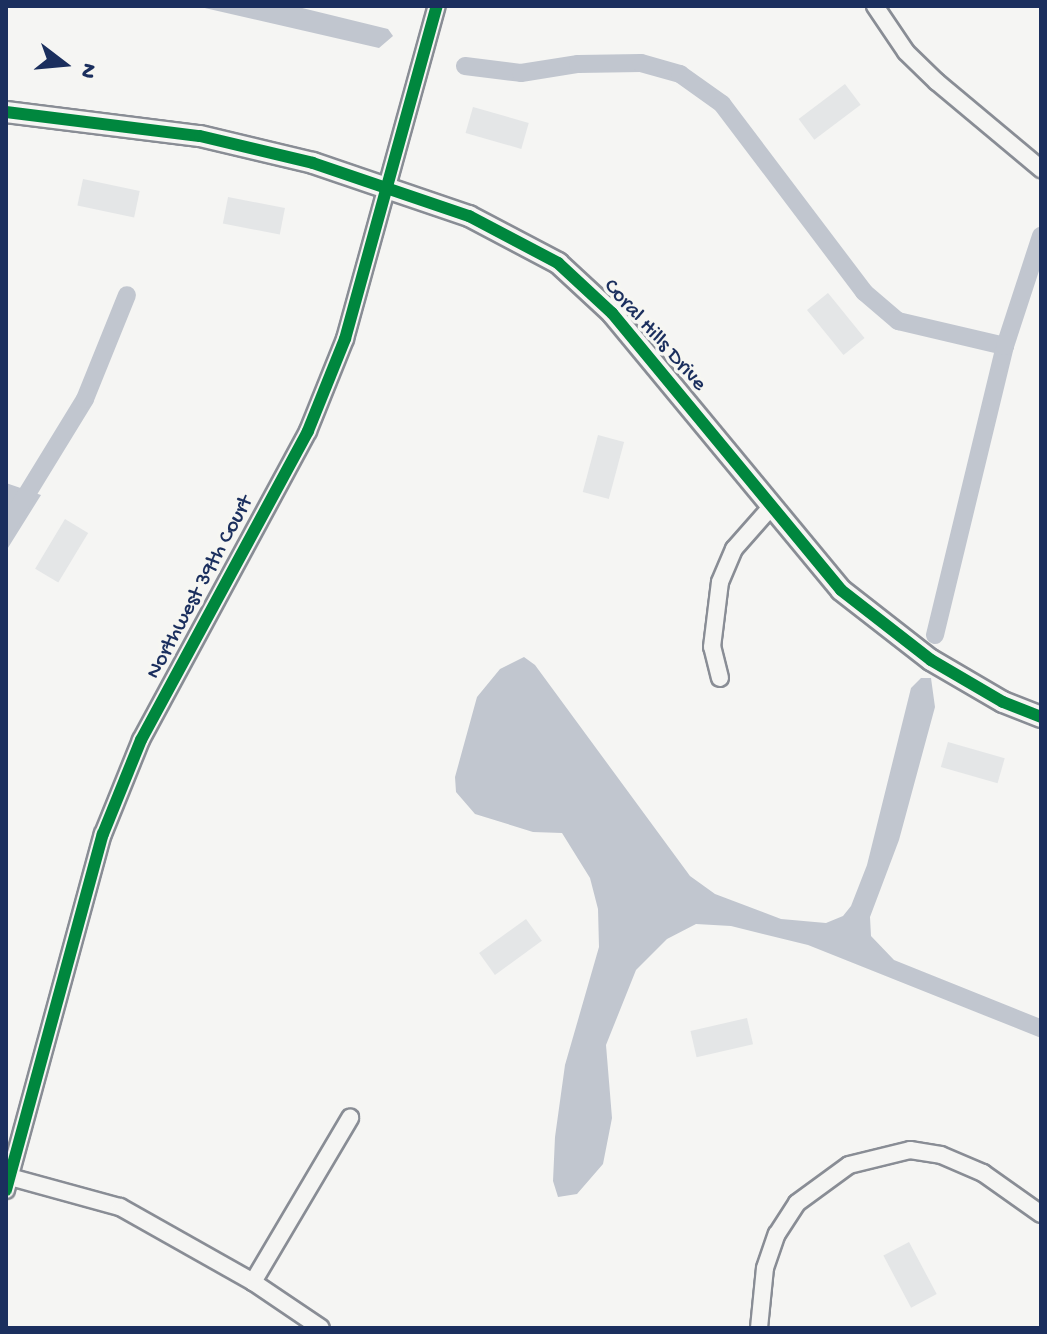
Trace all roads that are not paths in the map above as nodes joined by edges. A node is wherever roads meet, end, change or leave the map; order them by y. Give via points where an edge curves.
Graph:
1 (437, 6) edge
2 (875, 6) edge
3 (6, 112) edge
4 (1041, 169) edge
5 (389, 184) junction
6 (771, 507) junction
7 (720, 678) dead end
8 (1041, 717) edge
9 (350, 1118) dead end
10 (8, 1184) edge
11 (1041, 1214) edge
12 (253, 1282) junction
13 (321, 1328) edge
14 (759, 1328) edge

1 - 5 street, Northwest 39th Court
2 - 4 street via 906,52
3 - 5 street, Coral Hills Drive via 200,136
5 - 6 street, Coral Hills Drive via 469,216 558,263 612,313
5 - 10 street, Northwest 39th Court via 345,339 308,431 141,740 103,834
6 - 7 street via 734,549 720,582 712,647
6 - 8 street, Coral Hills Drive via 841,590 931,660 1003,702
9 - 12 street
10 - 12 street via 120,1207
11 - 14 street via 983,1173 941,1155 910,1150 849,1165 797,1203 777,1234 765,1268
12 - 13 street

